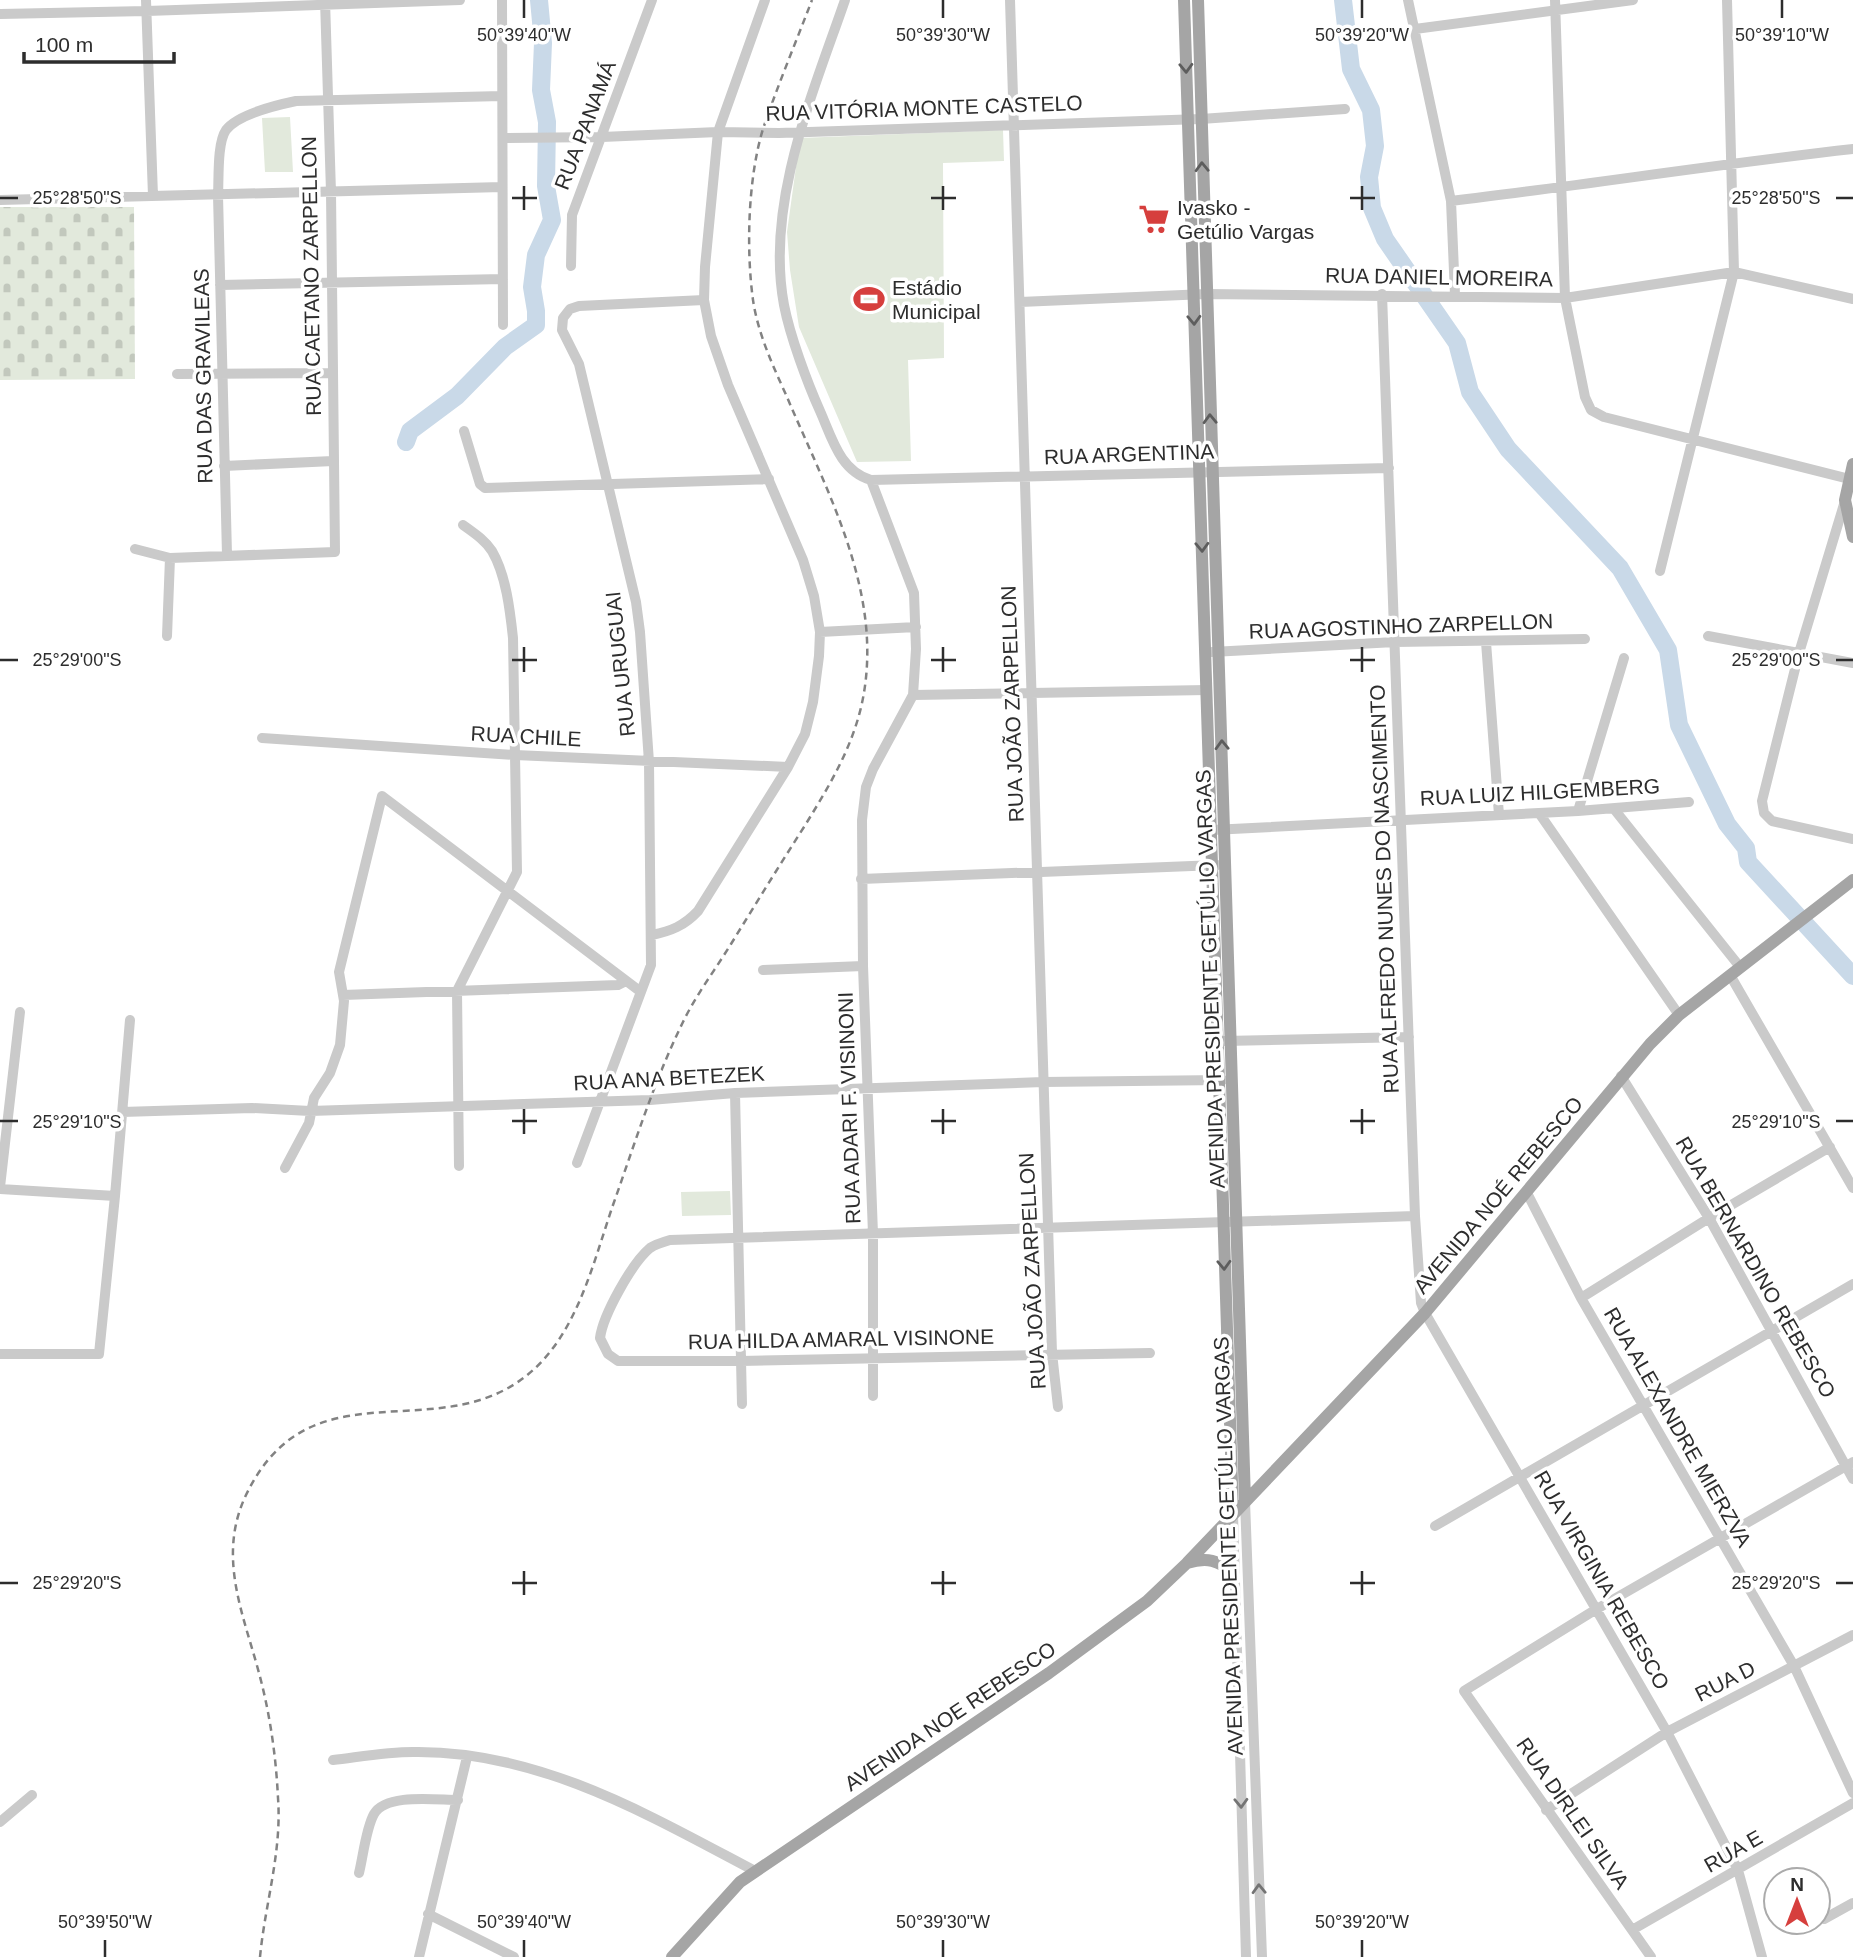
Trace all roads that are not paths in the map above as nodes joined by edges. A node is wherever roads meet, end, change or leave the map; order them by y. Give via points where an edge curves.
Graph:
1 (460, 0) edge
2 (502, 0) edge
3 (652, 0) edge
4 (765, 0) edge
5 (845, 0) edge
6 (1010, 0) edge
7 (1184, 0) edge
8 (1198, 0) edge
9 (1408, 0) edge
10 (1555, 0) edge
11 (1633, 0) edge
12 (1727, 0) edge
13 (325, 2) edge
14 (146, 6) edge
15 (1555, 12) junction
16 (0, 14) edge
17 (1415, 29) junction
18 (502, 96) junction
19 (328, 99) junction
20 (1345, 109) dead end
21 (1194, 119) junction
22 (1014, 125) junction
23 (718, 132) junction
24 (799, 133) junction
25 (602, 137) junction
26 (503, 138) junction
27 (1853, 149) edge
28 (1730, 163) junction
29 (502, 187) junction
30 (1560, 188) junction
31 (331, 192) junction
32 (218, 195) junction
33 (153, 196) junction
34 (0, 200) edge
35 (1451, 201) junction
36 (571, 266) dead end
37 (1734, 272) junction
38 (503, 279) junction
39 (331, 282) junction
40 (220, 285) junction
41 (1200, 295) junction
42 (1382, 295) junction
43 (1455, 295) junction
44 (1565, 298) junction
45 (1853, 299) edge
46 (704, 300) junction
47 (1020, 302) junction
48 (503, 325) dead end
49 (332, 373) junction
50 (177, 374) dead end
51 (222, 374) junction
52 (464, 431) dead end
53 (1694, 438) junction
54 (333, 461) junction
55 (1853, 464) edge
56 (224, 466) junction
57 (1388, 468) junction
58 (1206, 471) junction
59 (1024, 477) junction
60 (1851, 479) edge
61 (769, 480) junction
62 (871, 480) junction
63 (607, 486) junction
64 (1845, 500) junction
65 (463, 525) dead end
66 (1853, 537) edge
67 (135, 549) dead end
68 (227, 555) junction
69 (170, 558) junction
70 (1660, 571) dead end
71 (916, 627) junction
72 (821, 632) junction
73 (167, 636) dead end
74 (1708, 636) dead end
75 (1585, 639) dead end
76 (1395, 642) junction
77 (1486, 642) junction
78 (1212, 652) junction
79 (1799, 653) junction
80 (1624, 658) dead end
81 (1853, 663) edge
82 (1207, 690) junction
83 (1031, 694) junction
84 (912, 695) junction
85 (262, 738) dead end
86 (515, 755) junction
87 (649, 762) junction
88 (788, 766) junction
89 (1689, 802) dead end
90 (1614, 809) junction
91 (1578, 811) junction
92 (1539, 813) junction
93 (1499, 815) junction
94 (1401, 820) junction
95 (1218, 829) junction
96 (1853, 839) edge
97 (1219, 864) junction
98 (1037, 872) junction
99 (861, 878) junction
100 (1853, 880) edge
101 (505, 891) junction
102 (652, 935) junction
103 (863, 966) junction
104 (763, 970) dead end
105 (1735, 971) junction
106 (626, 981) junction
107 (457, 991) junction
108 (641, 992) junction
109 (343, 995) junction
110 (20, 1012) dead end
111 (1679, 1015) junction
112 (130, 1020) dead end
113 (1409, 1037) junction
114 (1224, 1041) junction
115 (1621, 1076) junction
116 (1225, 1080) junction
117 (1043, 1082) junction
118 (868, 1088) junction
119 (735, 1093) junction
120 (600, 1102) junction
121 (458, 1107) junction
122 (310, 1111) junction
123 (122, 1112) junction
124 (1830, 1147) junction
125 (577, 1163) dead end
126 (459, 1166) dead end
127 (285, 1168) dead end
128 (0, 1188) edge
129 (1853, 1188) edge
130 (1527, 1193) junction
131 (115, 1196) junction
132 (1415, 1216) junction
133 (1709, 1217) junction
134 (1223, 1221) junction
135 (1238, 1221) junction
136 (1048, 1226) junction
137 (873, 1234) junction
138 (738, 1238) junction
139 (1853, 1284) edge
140 (1581, 1298) junction
141 (1425, 1313) junction
142 (1772, 1330) junction
143 (1052, 1353) junction
144 (1150, 1353) dead end
145 (0, 1354) edge
146 (875, 1358) junction
147 (741, 1361) junction
148 (873, 1396) dead end
149 (743, 1404) dead end
150 (1058, 1407) dead end
151 (1643, 1407) junction
152 (1849, 1464) edge
153 (1521, 1477) junction
154 (1853, 1479) edge
155 (1245, 1501) junction
156 (1233, 1514) junction
157 (1435, 1526) dead end
158 (1721, 1539) junction
159 (1187, 1563) junction
160 (1234, 1573) junction
161 (1595, 1610) junction
162 (1853, 1635) edge
163 (1794, 1667) junction
164 (1239, 1724) junction
165 (1253, 1724) junction
166 (1667, 1732) junction
167 (467, 1757) junction
168 (333, 1760) dead end
169 (1853, 1793) edge
170 (32, 1795) dead end
171 (457, 1800) junction
172 (1853, 1803) edge
173 (1546, 1810) junction
174 (0, 1822) edge
175 (1738, 1870) junction
176 (755, 1871) junction
177 (359, 1873) dead end
178 (1853, 1903) edge
179 (428, 1914) junction
180 (1832, 1915) edge
181 (1632, 1930) junction
182 (681, 1946) junction
183 (419, 1957) edge
184 (514, 1957) edge
185 (672, 1957) edge
186 (689, 1957) edge
187 (1246, 1957) edge
188 (1262, 1957) edge
189 (1651, 1957) edge
190 (1762, 1957) edge

1 - 13 street
2 - 18 street
3 - 25 street, RUA PANAMÁ
4 - 23 street
5 - 24 street
6 - 22 street, RUA JOÃO ZARPELLON
7 -> 21 main road, AVENIDA PRESIDENTE GETÚLIO VARGAS
8 - 21 main road, AVENIDA PRESIDENTE GETÚLIO VARGAS
9 - 17 street
10 - 15 street
11 - 15 street
12 - 28 street
13 - 14 street
13 - 19 street, RUA CAETANO ZARPELLON
14 - 16 street
14 - 33 street
15 - 17 street
15 - 30 street
17 - 35 street
18 - 19 street, RUA DAS GRAVILEAS
18 - 26 street
19 - 31 street, RUA CAETANO ZARPELLON
19 - 32 street, RUA DAS GRAVILEAS via 276,105 236,121 221,143
20 - 21 street, RUA VITÓRIA MONTE CASTELO
21 - 22 street, RUA VITÓRIA MONTE CASTELO
21 - 41 main road, AVENIDA PRESIDENTE GETÚLIO VARGAS
22 - 24 street, RUA VITÓRIA MONTE CASTELO
22 - 47 street, RUA JOÃO ZARPELLON
23 - 24 street, RUA VITÓRIA MONTE CASTELO
23 - 25 street, RUA VITÓRIA MONTE CASTELO
23 - 46 street
24 - 62 street via 781,236 784,306 811,390 838,453 858,476
25 - 26 street, RUA VITÓRIA MONTE CASTELO
25 - 36 street, RUA PANAMÁ via 572,215
26 - 29 street
27 - 28 street
28 - 30 street
28 - 37 street
29 - 31 street
29 - 38 street
30 - 35 street
30 - 44 street
31 - 32 street
31 - 39 street, RUA CAETANO ZARPELLON
32 - 33 street
32 - 40 street, RUA DAS GRAVILEAS
33 - 34 street
35 - 43 street
37 - 44 street, RUA DANIEL MOREIRA
37 - 45 street, RUA DANIEL MOREIRA
37 - 53 street
38 - 39 street
38 - 48 street
39 - 40 street
39 - 49 street, RUA CAETANO ZARPELLON
40 - 51 street, RUA DAS GRAVILEAS
41 - 42 street, RUA DANIEL MOREIRA
41 - 47 street, RUA DANIEL MOREIRA
41 - 58 main road, AVENIDA PRESIDENTE GETÚLIO VARGAS
42 - 43 street, RUA DANIEL MOREIRA
42 - 57 street, RUA ALFREDO NUNES DO NASCIMENTO
43 - 44 street, RUA DANIEL MOREIRA
44 - 53 street via 1591,410
46 - 61 street via 728,385
46 - 63 street, RUA URUGUAI via 579,306 562,318 562,330 579,364
47 - 59 street, RUA JOÃO ZARPELLON
49 - 51 street
49 - 54 street, RUA CAETANO ZARPELLON
50 - 51 street
51 - 56 street, RUA DAS GRAVILEAS
52 - 63 street via 485,488
53 - 60 street
53 - 70 street
54 - 56 street
54 - 68 street, RUA CAETANO ZARPELLON via 335,552
55 - 60 main road
56 - 68 street, RUA DAS GRAVILEAS
57 - 58 street, RUA ARGENTINA
57 - 76 street, RUA ALFREDO NUNES DO NASCIMENTO
58 - 59 street, RUA ARGENTINA
58 - 78 main road, AVENIDA PRESIDENTE GETÚLIO VARGAS
59 - 62 street, RUA ARGENTINA
59 - 83 street, RUA JOÃO ZARPELLON
60 - 64 main road
61 - 63 street
61 - 72 street via 803,560
62 - 71 street via 909,576
63 - 87 street, RUA URUGUAI via 638,612
64 - 66 main road
64 - 79 street
65 - 86 street via 492,552 509,599
67 - 69 street
68 - 69 street
69 - 73 street
71 - 72 street
71 - 84 street
72 - 88 street via 813,702 805,734
74 - 79 street
75 - 77 street, RUA AGOSTINHO ZARPELLON
76 - 77 street, RUA AGOSTINHO ZARPELLON
76 - 78 street, RUA AGOSTINHO ZARPELLON
76 - 94 street, RUA ALFREDO NUNES DO NASCIMENTO
77 - 93 street
78 - 82 main road, AVENIDA PRESIDENTE GETÚLIO VARGAS
95 -> 78 main road, AVENIDA PRESIDENTE GETÚLIO VARGAS
79 - 81 street
79 - 96 street via 1762,802 1764,813 1772,821
80 - 91 street
82 - 83 street
82 - 95 main road, AVENIDA PRESIDENTE GETÚLIO VARGAS
83 - 84 street
83 - 98 street, RUA JOÃO ZARPELLON
84 - 99 street, RUA ADARI F. VISINONI via 866,787
85 - 86 street, RUA CHILE
86 - 87 street, RUA CHILE
86 - 101 street via 517,872
87 - 88 street, RUA CHILE
87 - 102 street, RUA URUGUAI
88 - 102 street via 698,912 674,930
89 - 90 street, RUA LUIZ HILGEMBERG
90 - 91 street, RUA LUIZ HILGEMBERG
90 - 105 street
91 - 92 street, RUA LUIZ HILGEMBERG
92 - 93 street, RUA LUIZ HILGEMBERG
92 - 111 street
93 - 94 street, RUA LUIZ HILGEMBERG
94 - 95 street, RUA LUIZ HILGEMBERG
94 - 113 street, RUA ALFREDO NUNES DO NASCIMENTO
95 - 97 main road, AVENIDA PRESIDENTE GETÚLIO VARGAS
97 - 98 street
97 - 114 main road, AVENIDA PRESIDENTE GETÚLIO VARGAS
98 - 99 street
98 - 117 street, RUA JOÃO ZARPELLON
99 - 103 street, RUA ADARI F. VISINONI
100 - 105 main road, AVENIDA NOÉ REBESCO
101 - 106 street
101 - 107 street
101 - 109 street via 382,796 339,972
102 - 108 street, RUA URUGUAI via 651,965
103 - 104 street
103 - 118 street, RUA ADARI F. VISINONI
105 - 111 main road, AVENIDA NOÉ REBESCO
105 - 124 street
106 - 107 street via 618,985
106 - 108 street
107 - 109 street
107 - 121 street
108 - 120 street, RUA URUGUAI
109 - 122 street via 340,1045
110 - 128 street
111 - 115 main road, AVENIDA NOÉ REBESCO
112 - 123 street
113 - 114 street
113 - 132 street, RUA ALFREDO NUNES DO NASCIMENTO
114 - 116 main road, AVENIDA PRESIDENTE GETÚLIO VARGAS
115 - 130 main road, AVENIDA NOÉ REBESCO
115 - 133 street, RUA BERNARDINO REBESCO
116 - 117 street, RUA ANA BETEZEK
116 - 134 main road, AVENIDA PRESIDENTE GETÚLIO VARGAS
116 - 135 main road, AVENIDA PRESIDENTE GETÚLIO VARGAS
117 - 118 street, RUA ANA BETEZEK
117 - 136 street, RUA JOÃO ZARPELLON
118 - 119 street, RUA ANA BETEZEK
118 - 137 street, RUA ADARI F. VISINONI
119 - 120 street, RUA ANA BETEZEK
119 - 138 street
120 - 121 street, RUA ANA BETEZEK
120 - 125 street, RUA URUGUAI
121 - 122 street, RUA ANA BETEZEK
121 - 126 street
122 - 123 street, RUA ANA BETEZEK
122 - 127 street via 309,1123
123 - 131 street
124 - 129 street
124 - 133 street
128 - 131 street
130 - 140 street, RUA ALEXANDRE MIERZVA
130 - 141 main road, AVENIDA NOÉ REBESCO
131 - 145 street via 99,1354
132 - 135 street
132 - 141 street, RUA ALFREDO NUNES DO NASCIMENTO via 1419,1290
133 - 140 street
133 - 142 street, RUA BERNARDINO REBESCO
134 - 135 street
134 - 136 street
134 -> 156 main road, AVENIDA PRESIDENTE GETÚLIO VARGAS
135 - 155 main road, AVENIDA PRESIDENTE GETÚLIO VARGAS
136 - 137 street
136 - 143 street, RUA JOÃO ZARPELLON
137 - 138 street
137 - 146 street, RUA ADARI F. VISINONI
138 - 147 street
138 - 147 street, RUA HILDA AMARAL VISINONE via 670,1240 652,1247 639,1259 605,1317 600,1338 608,1354 618,1361
139 - 142 street
140 - 151 street, RUA ALEXANDRE MIERZVA
141 - 153 street, RUA VIRGINIA REBESCO
141 - 155 main road, AVENIDA NOÉ REBESCO
142 - 151 street
142 - 152 street, RUA BERNARDINO REBESCO
143 - 144 street, RUA HILDA AMARAL VISINONE
143 - 146 street, RUA HILDA AMARAL VISINONE
143 - 150 street, RUA JOÃO ZARPELLON
146 - 147 street, RUA HILDA AMARAL VISINONE
146 - 148 street, RUA ADARI F. VISINONI
147 - 149 street
151 - 153 street
151 - 158 street, RUA ALEXANDRE MIERZVA
152 - 154 street, RUA BERNARDINO REBESCO
152 - 158 street
153 - 157 street
153 - 161 street, RUA VIRGINIA REBESCO
155 - 156 main road, AVENIDA NOE REBESCO
155 - 165 street, AVENIDA PRESIDENTE GETÚLIO VARGAS
156 - 159 main road, AVENIDA NOE REBESCO
156 - 160 street, AVENIDA PRESIDENTE GETÚLIO VARGAS
158 - 161 street
158 - 163 street, RUA ALEXANDRE MIERZVA
159 - 160 main road via 1208,1559
159 - 176 main road, AVENIDA NOE REBESCO via 1139,1608 1049,1673
160 - 164 street, AVENIDA PRESIDENTE GETÚLIO VARGAS
161 - 166 street, RUA VIRGINIA REBESCO
161 - 173 street, RUA DIRLEI SILVA via 1464,1691
162 - 163 street, RUA D
163 - 166 street, RUA D
163 - 169 street, RUA ALEXANDRE MIERZVA
164 - 165 street
164 -> 187 street, AVENIDA PRESIDENTE GETÚLIO VARGAS
188 -> 165 street, AVENIDA PRESIDENTE GETÚLIO VARGAS
166 - 173 street, RUA D
166 - 175 street, RUA VIRGINIA REBESCO
167 - 168 street via 410,1752
167 - 171 street
167 - 176 street via 533,1768 587,1787
170 - 174 street
171 - 177 street via 382,1804 373,1815
171 - 179 street
172 - 175 street, RUA E
173 - 181 street, RUA DIRLEI SILVA
175 - 181 street, RUA E
175 - 190 street, RUA VIRGINIA REBESCO
176 - 182 main road, AVENIDA NOE REBESCO via 726,1895
178 - 180 street
179 - 183 street
179 - 184 street
181 - 189 street, RUA DIRLEI SILVA
182 - 185 main road, AVENIDA NOE REBESCO
182 - 186 street

